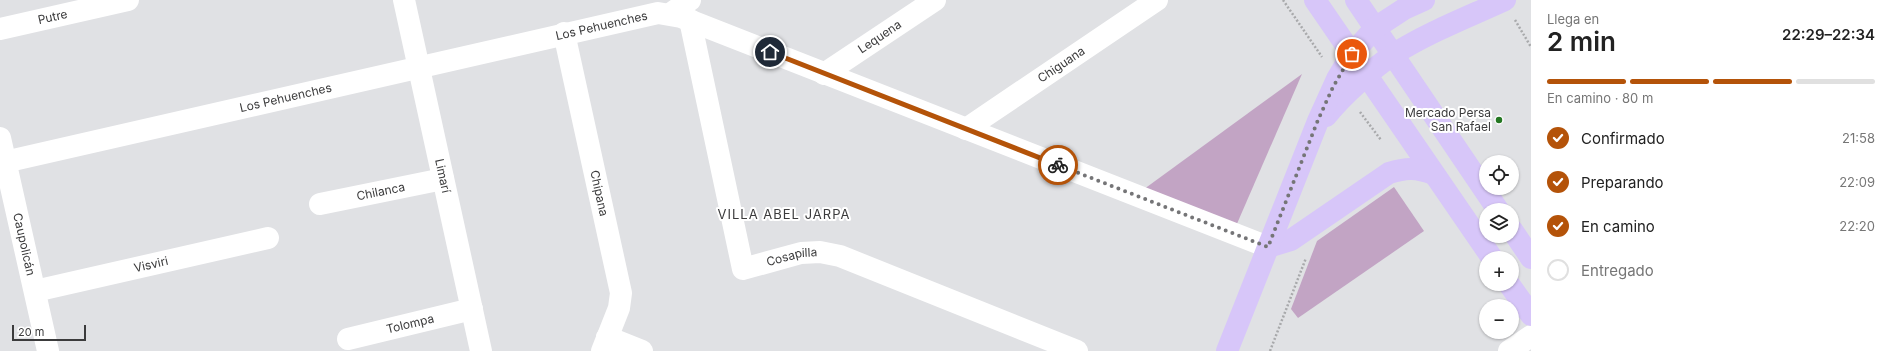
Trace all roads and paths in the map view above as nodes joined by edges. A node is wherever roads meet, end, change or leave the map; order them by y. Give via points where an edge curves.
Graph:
1 (128, 0) edge
2 (404, 0) edge
3 (935, 0) edge
4 (1157, 0) edge
5 (1315, 0) edge
6 (1356, 0) edge
7 (1424, 0) edge
8 (1505, 0) edge
9 (684, 11) edge
10 (1514, 20) dead end
11 (1375, 28) junction
12 (0, 29) edge
13 (564, 33) junction
14 (1531, 46) edge
15 (1352, 54) junction
16 (1393, 55) junction
17 (418, 67) junction
18 (824, 74) junction
19 (1367, 76) junction
20 (966, 129) junction
21 (1315, 129) junction
22 (0, 138) edge
23 (3, 162) edge
24 (1434, 174) junction
25 (442, 179) junction
26 (1493, 203) edge
27 (320, 204) dead end
28 (268, 238) dead end
29 (1519, 240) edge
30 (1268, 247) junction
31 (1487, 251) edge
32 (1309, 252) dead end
33 (1531, 258) edge
34 (1515, 291) edge
35 (35, 292) junction
36 (472, 309) junction
37 (1531, 315) edge
38 (1531, 336) edge
39 (348, 339) dead end
40 (605, 344) edge
41 (48, 351) edge
42 (481, 351) edge
43 (642, 351) edge
44 (1077, 351) edge
45 (1227, 351) edge
46 (1270, 351) edge
47 (1509, 351) edge

1 - 12 street, Putre
2 - 17 street, Limarí
3 - 18 street, Lequena
4 - 20 street, Chiguana
5 - 15 main road
6 - 11 main road
7 - 11 main road via 1404,9
8 - 16 main road via 1423,38
9 - 13 street, Los Pehuenches via 645,15
9 - 18 street, Los Pehuenches
9 - 44 street, Cosapilla via 743,269 801,253 820,252 840,256
10 - 14 path
11 - 15 main road
11 - 16 main road
13 - 17 street, Los Pehuenches
13 - 40 street, Chipana via 620,281 619,308
15 - 19 main road
15 - 21 main road via 1335,83
16 - 19 main road
16 - 26 main road
17 - 23 street, Los Pehuenches
17 - 25 street, Limarí
18 - 20 street, Los Pehuenches
19 - 21 main road via 1337,102
19 - 24 main road
20 - 30 street, Los Pehuenches
21 - 30 main road
22 - 23 street, Caupolicán
23 - 35 street, Caupolicán
24 - 30 main road via 1415,168 1389,173 1291,240
24 - 31 main road
25 - 27 street, Chilanca
25 - 36 street, Limarí
28 - 35 street, Visviri
29 - 33 main road
30 - 45 main road
32 - 46 path
34 - 37 main road
35 - 41 street, Caupolicán
36 - 39 street, Tolompa
36 - 42 street, Limarí
38 - 47 street
40 - 43 street

